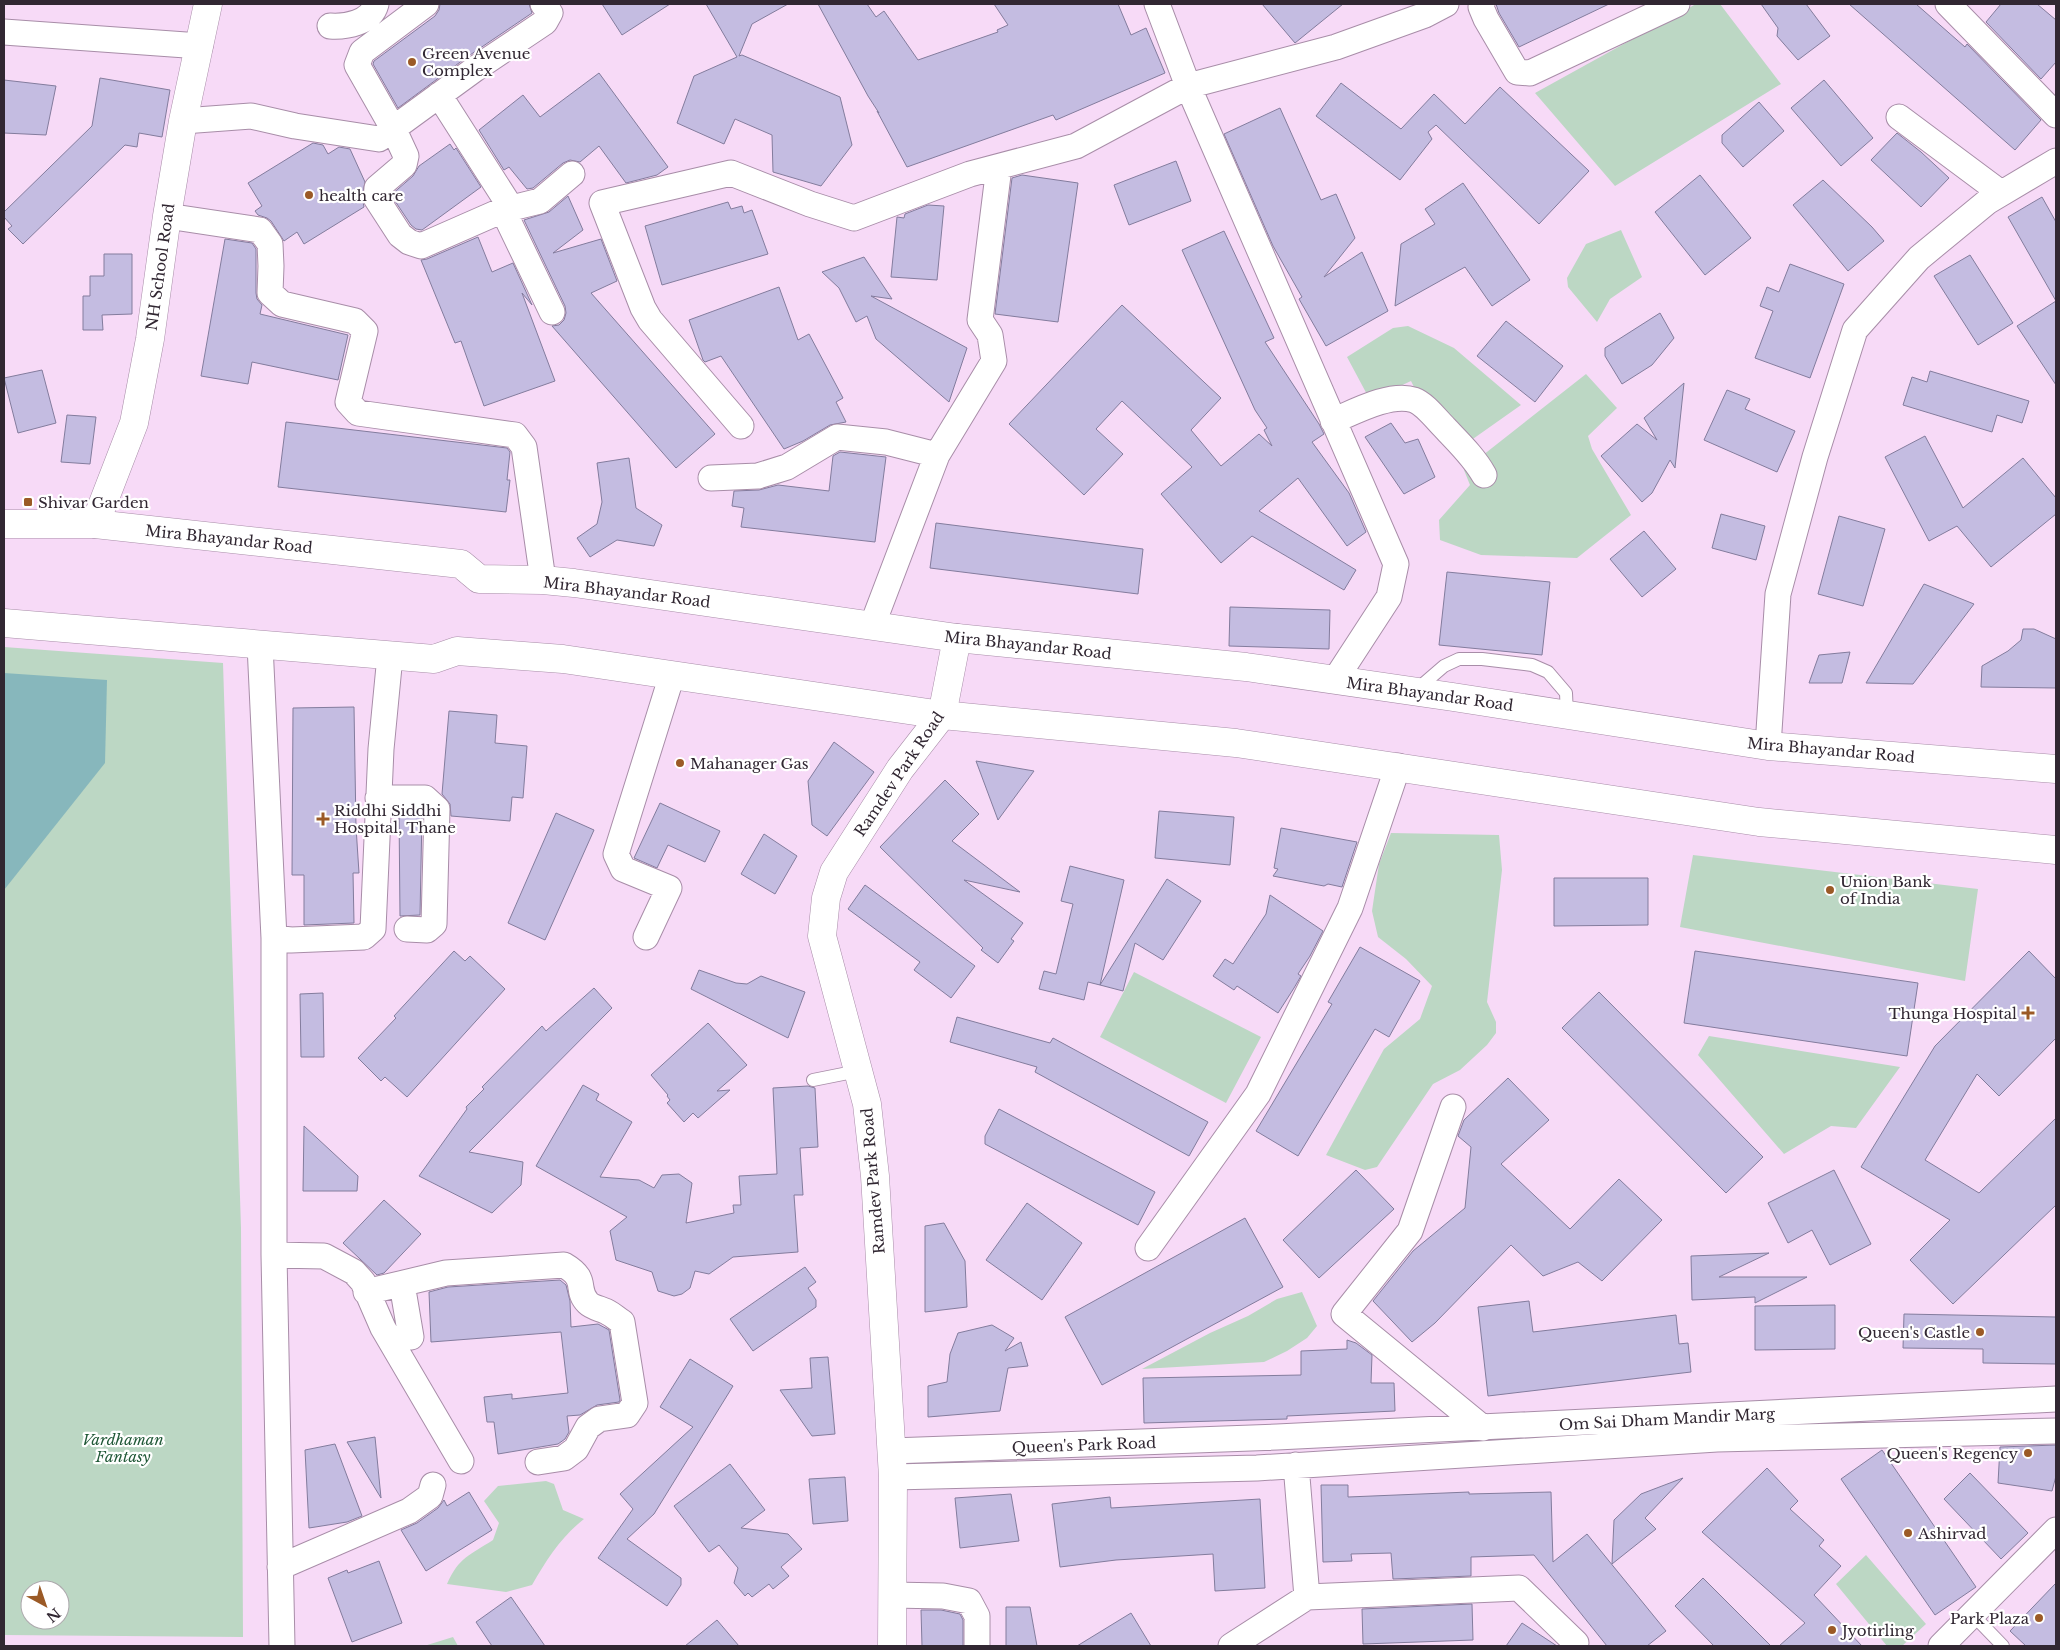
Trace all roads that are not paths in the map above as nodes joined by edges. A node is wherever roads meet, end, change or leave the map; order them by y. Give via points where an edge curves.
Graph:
1 (208, 4) edge
2 (376, 4) edge
3 (426, 4) edge
4 (543, 4) edge
5 (1157, 4) edge
6 (1446, 4) edge
7 (1482, 4) edge
8 (1678, 4) edge
9 (1948, 4) edge
10 (330, 26) dead end
11 (4, 32) edge
12 (200, 46) junction
13 (1188, 86) junction
14 (440, 95) junction
15 (2056, 115) edge
16 (1899, 117) dead end
17 (184, 121) junction
18 (394, 130) junction
19 (2056, 161) edge
20 (998, 167) junction
21 (572, 174) dead end
22 (2001, 194) junction
23 (503, 210) junction
24 (167, 216) junction
25 (552, 312) dead end
26 (1333, 421) junction
27 (741, 426) dead end
28 (937, 455) junction
29 (1484, 475) dead end
30 (711, 478) dead end
31 (4, 524) edge
32 (95, 524) junction
33 (4, 542) edge
34 (479, 578) junction
35 (543, 580) junction
36 (4, 604) edge
37 (4, 623) edge
38 (872, 626) junction
39 (958, 638) junction
40 (260, 645) junction
41 (457, 651) junction
42 (390, 656) junction
43 (672, 675) junction
44 (1335, 680) junction
45 (1415, 691) junction
46 (942, 715) junction
47 (1567, 715) junction
48 (1768, 746) junction
49 (1398, 766) junction
50 (2056, 770) edge
51 (378, 798) junction
52 (2056, 850) edge
53 (407, 929) dead end
54 (646, 937) dead end
55 (274, 938) junction
56 (858, 1071) junction
57 (813, 1080) dead end
58 (1453, 1107) dead end
59 (1148, 1248) dead end
60 (274, 1255) junction
61 (402, 1284) junction
62 (366, 1292) junction
63 (383, 1328) junction
64 (2056, 1399) edge
65 (1878, 1408) junction
66 (1483, 1428) junction
67 (2056, 1431) edge
68 (1875, 1436) junction
69 (1277, 1437) junction
70 (461, 1461) dead end
71 (538, 1462) dead end
72 (892, 1464) junction
73 (1288, 1466) junction
74 (433, 1485) dead end
75 (2056, 1530) edge
76 (280, 1567) junction
77 (892, 1596) junction
78 (1307, 1597) junction
79 (1972, 1614) junction
80 (282, 1646) edge
81 (892, 1646) edge
82 (977, 1646) edge
83 (1232, 1646) edge
84 (1573, 1646) edge
85 (1941, 1646) edge
86 (2003, 1646) edge

1 - 12 main road, NH School Road
2 - 10 street via 365,19
3 - 18 street via 362,52 357,65
4 - 14 street via 550,13 545,22
5 - 13 street
6 - 13 street via 1425,15 1336,47
7 - 8 street via 1486,19 1516,72 1530,73
9 - 15 street
11 - 12 street
12 - 17 main road, NH School Road
13 - 20 street via 1076,146
13 - 26 street
14 - 18 street
14 - 23 street via 506,200
16 - 22 street
17 - 18 street via 251,116 379,139
17 - 24 main road, NH School Road
18 - 23 street via 406,156 404,165 377,188 376,198 400,235 409,242 421,246
19 - 22 street
20 - 27 street via 970,174 854,218 731,173 602,203 650,320
20 - 28 street via 980,320 990,335 994,361
21 - 23 street via 540,201
22 - 48 street via 1920,258 1855,330 1815,457 1778,594
23 - 25 street
24 - 32 main road, NH School Road via 150,339 134,423
24 - 35 street via 260,230 270,244 270,294 282,304 355,321 365,331 348,402 358,413 516,435 524,447
26 - 29 street via 1387,400 1415,400 1462,445
26 - 44 street via 1396,564 1389,597
28 - 30 street via 886,442 837,437 787,467 758,476
28 - 38 street
31 - 32 main road, Mira Bhayandar Road
32 - 34 main road, Mira Bhayandar Road via 461,564
33 - 34 main road via 94,542
34 - 35 main road, Mira Bhayandar Road
35 - 38 main road, Mira Bhayandar Road
36 - 41 main road
37 - 40 main road
38 - 39 main road, Mira Bhayandar Road
39 - 44 main road, Mira Bhayandar Road via 1246,667
39 - 46 main road, Ramdev Park Road
40 - 42 main road
40 - 55 street
41 - 42 main road via 434,659
41 - 43 main road via 563,659
42 - 51 street
43 - 46 main road
43 - 54 street via 616,854 623,869 668,888
44 - 45 main road, Mira Bhayandar Road
45 - 47 main road, Mira Bhayandar Road
45 - 47 lane via 1444,666 1459,659 1532,665 1548,672 1566,692
46 - 49 main road via 1236,743
46 - 56 main road, Ramdev Park Road via 900,769 834,872 826,898 822,936
47 - 48 main road, Mira Bhayandar Road
48 - 50 main road, Mira Bhayandar Road
49 - 52 main road via 1759,822
49 - 59 street via 1350,908 1258,1094
51 - 53 street via 425,798 437,809 434,924 427,930
51 - 55 street via 373,929 364,937
55 - 60 street
56 - 57 lane
56 - 72 main road, Ramdev Park Road via 867,1104 876,1176
58 - 66 street via 1410,1231 1344,1314
60 - 62 street via 324,1256 354,1272 363,1282
60 - 76 street
61 - 62 street
61 - 63 street via 410,1330
61 - 71 street via 446,1273 564,1265 575,1271 588,1303 622,1322 635,1403 627,1415 599,1419 588,1427 576,1449 564,1458
62 - 63 street
63 - 70 street
64 - 65 street, Om Sai Dham Mandir Marg
65 - 66 street, Om Sai Dham Mandir Marg
65 - 68 street
66 - 69 street, Om Sai Dham Mandir Marg
67 - 68 street, Om Sai Dham Mandir Marg
68 - 73 street, Om Sai Dham Mandir Marg via 1717,1439
69 - 72 street, Queen's Park Road
69 - 73 street
72 - 73 street, Queen's Park Road
72 - 77 main road, Ramdev Park Road
73 - 78 street
74 - 76 street via 430,1496 409,1511
75 - 79 street
76 - 80 street
77 - 81 main road, Ramdev Park Road
77 - 82 street via 943,1596 970,1601 976,1616
78 - 83 street
78 - 84 street via 1519,1588 1576,1643
79 - 85 street
79 - 86 lane

